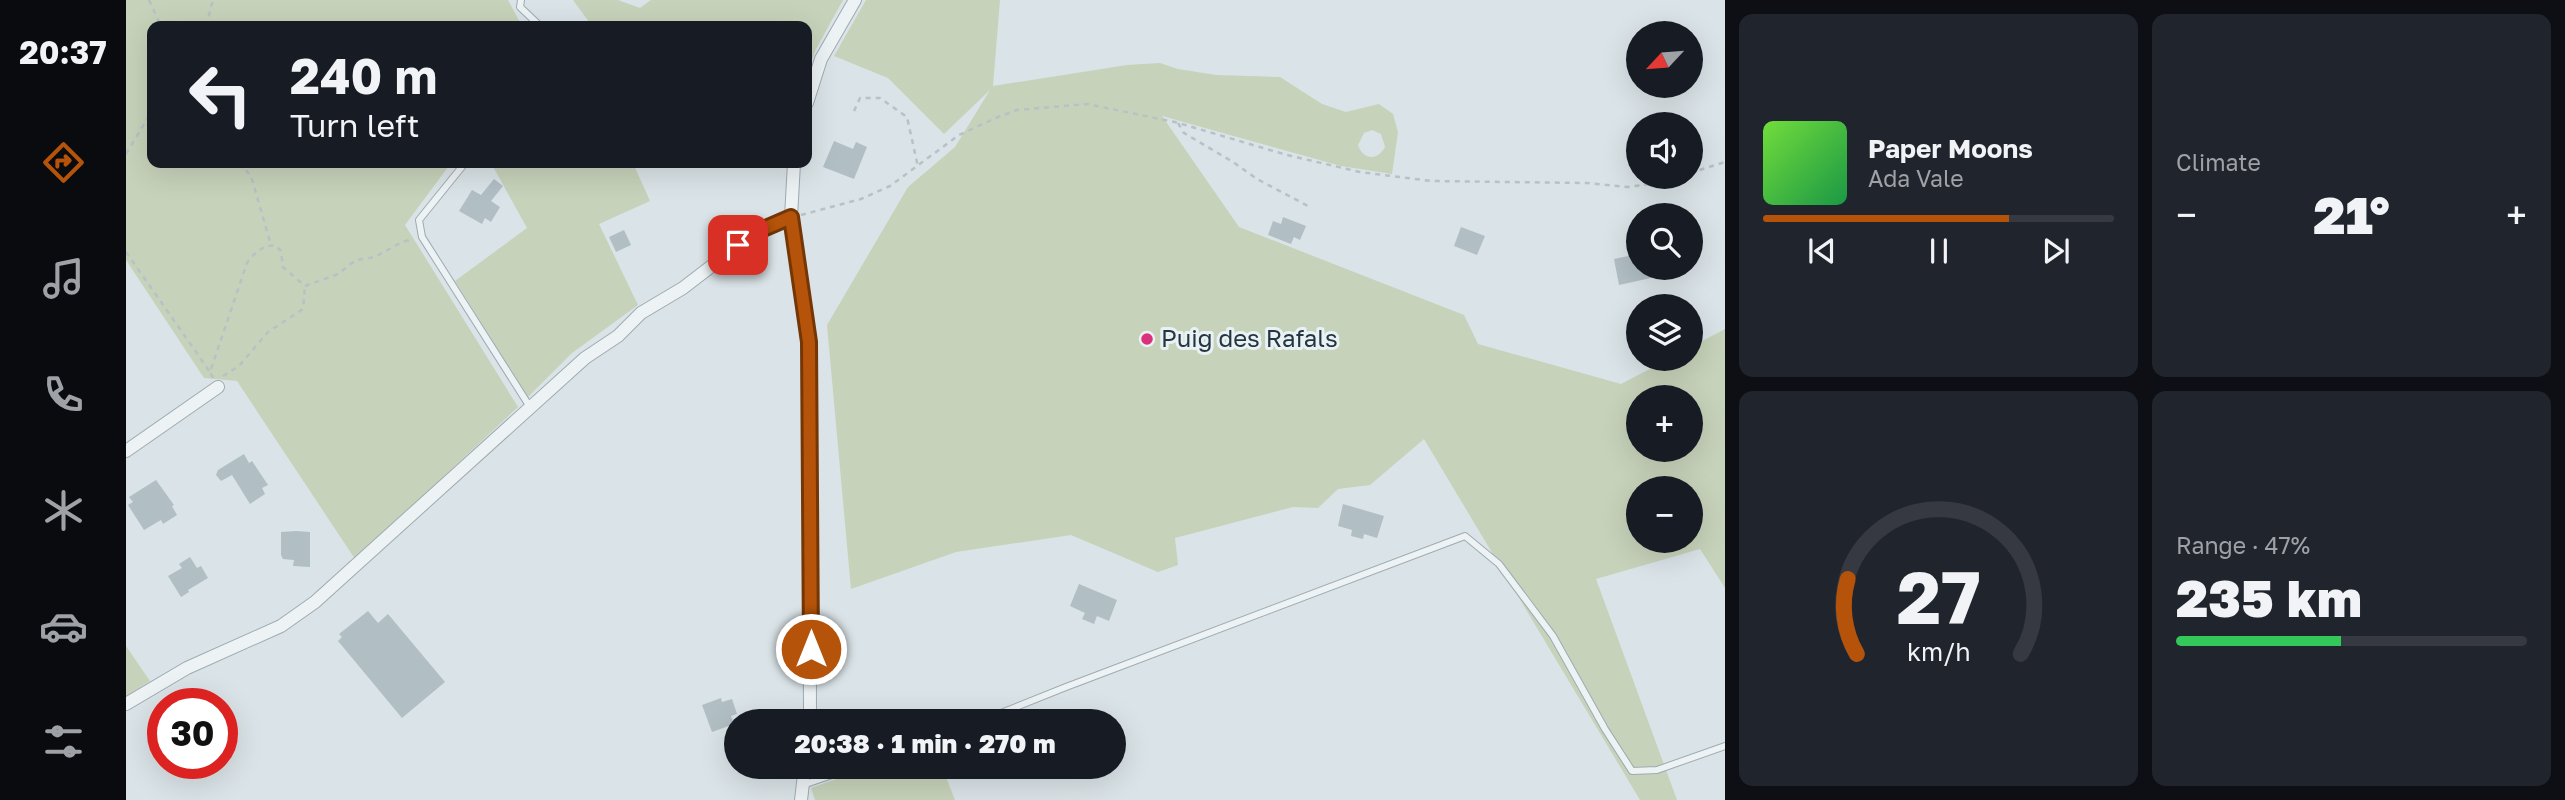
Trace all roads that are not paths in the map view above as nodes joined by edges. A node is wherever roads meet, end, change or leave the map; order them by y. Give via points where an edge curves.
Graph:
1 (521, 0) edge
2 (855, 0) edge
3 (535, 21) edge
4 (812, 87) edge
5 (461, 168) edge
6 (794, 168) edge
7 (791, 217) junction
8 (217, 384) road end
9 (531, 408) junction
10 (128, 446) edge
11 (126, 704) edge
12 (810, 709) edge
13 (1011, 709) edge
14 (1725, 746) edge
15 (804, 779) edge
16 (820, 779) edge
17 (803, 785) junction
18 (801, 800) edge

1 - 3 lane via 520,7
2 - 4 street via 821,59
5 - 9 lane via 419,220 422,237
6 - 7 street
7 - 9 street via 756,232 641,313
7 - 12 street via 809,342
8 - 10 street
9 - 11 street via 315,602 281,626 187,668
13 - 14 lane via 1465,536 1499,564 1553,636 1632,771 1657,770
15 - 17 street
16 - 17 lane
17 - 18 street

